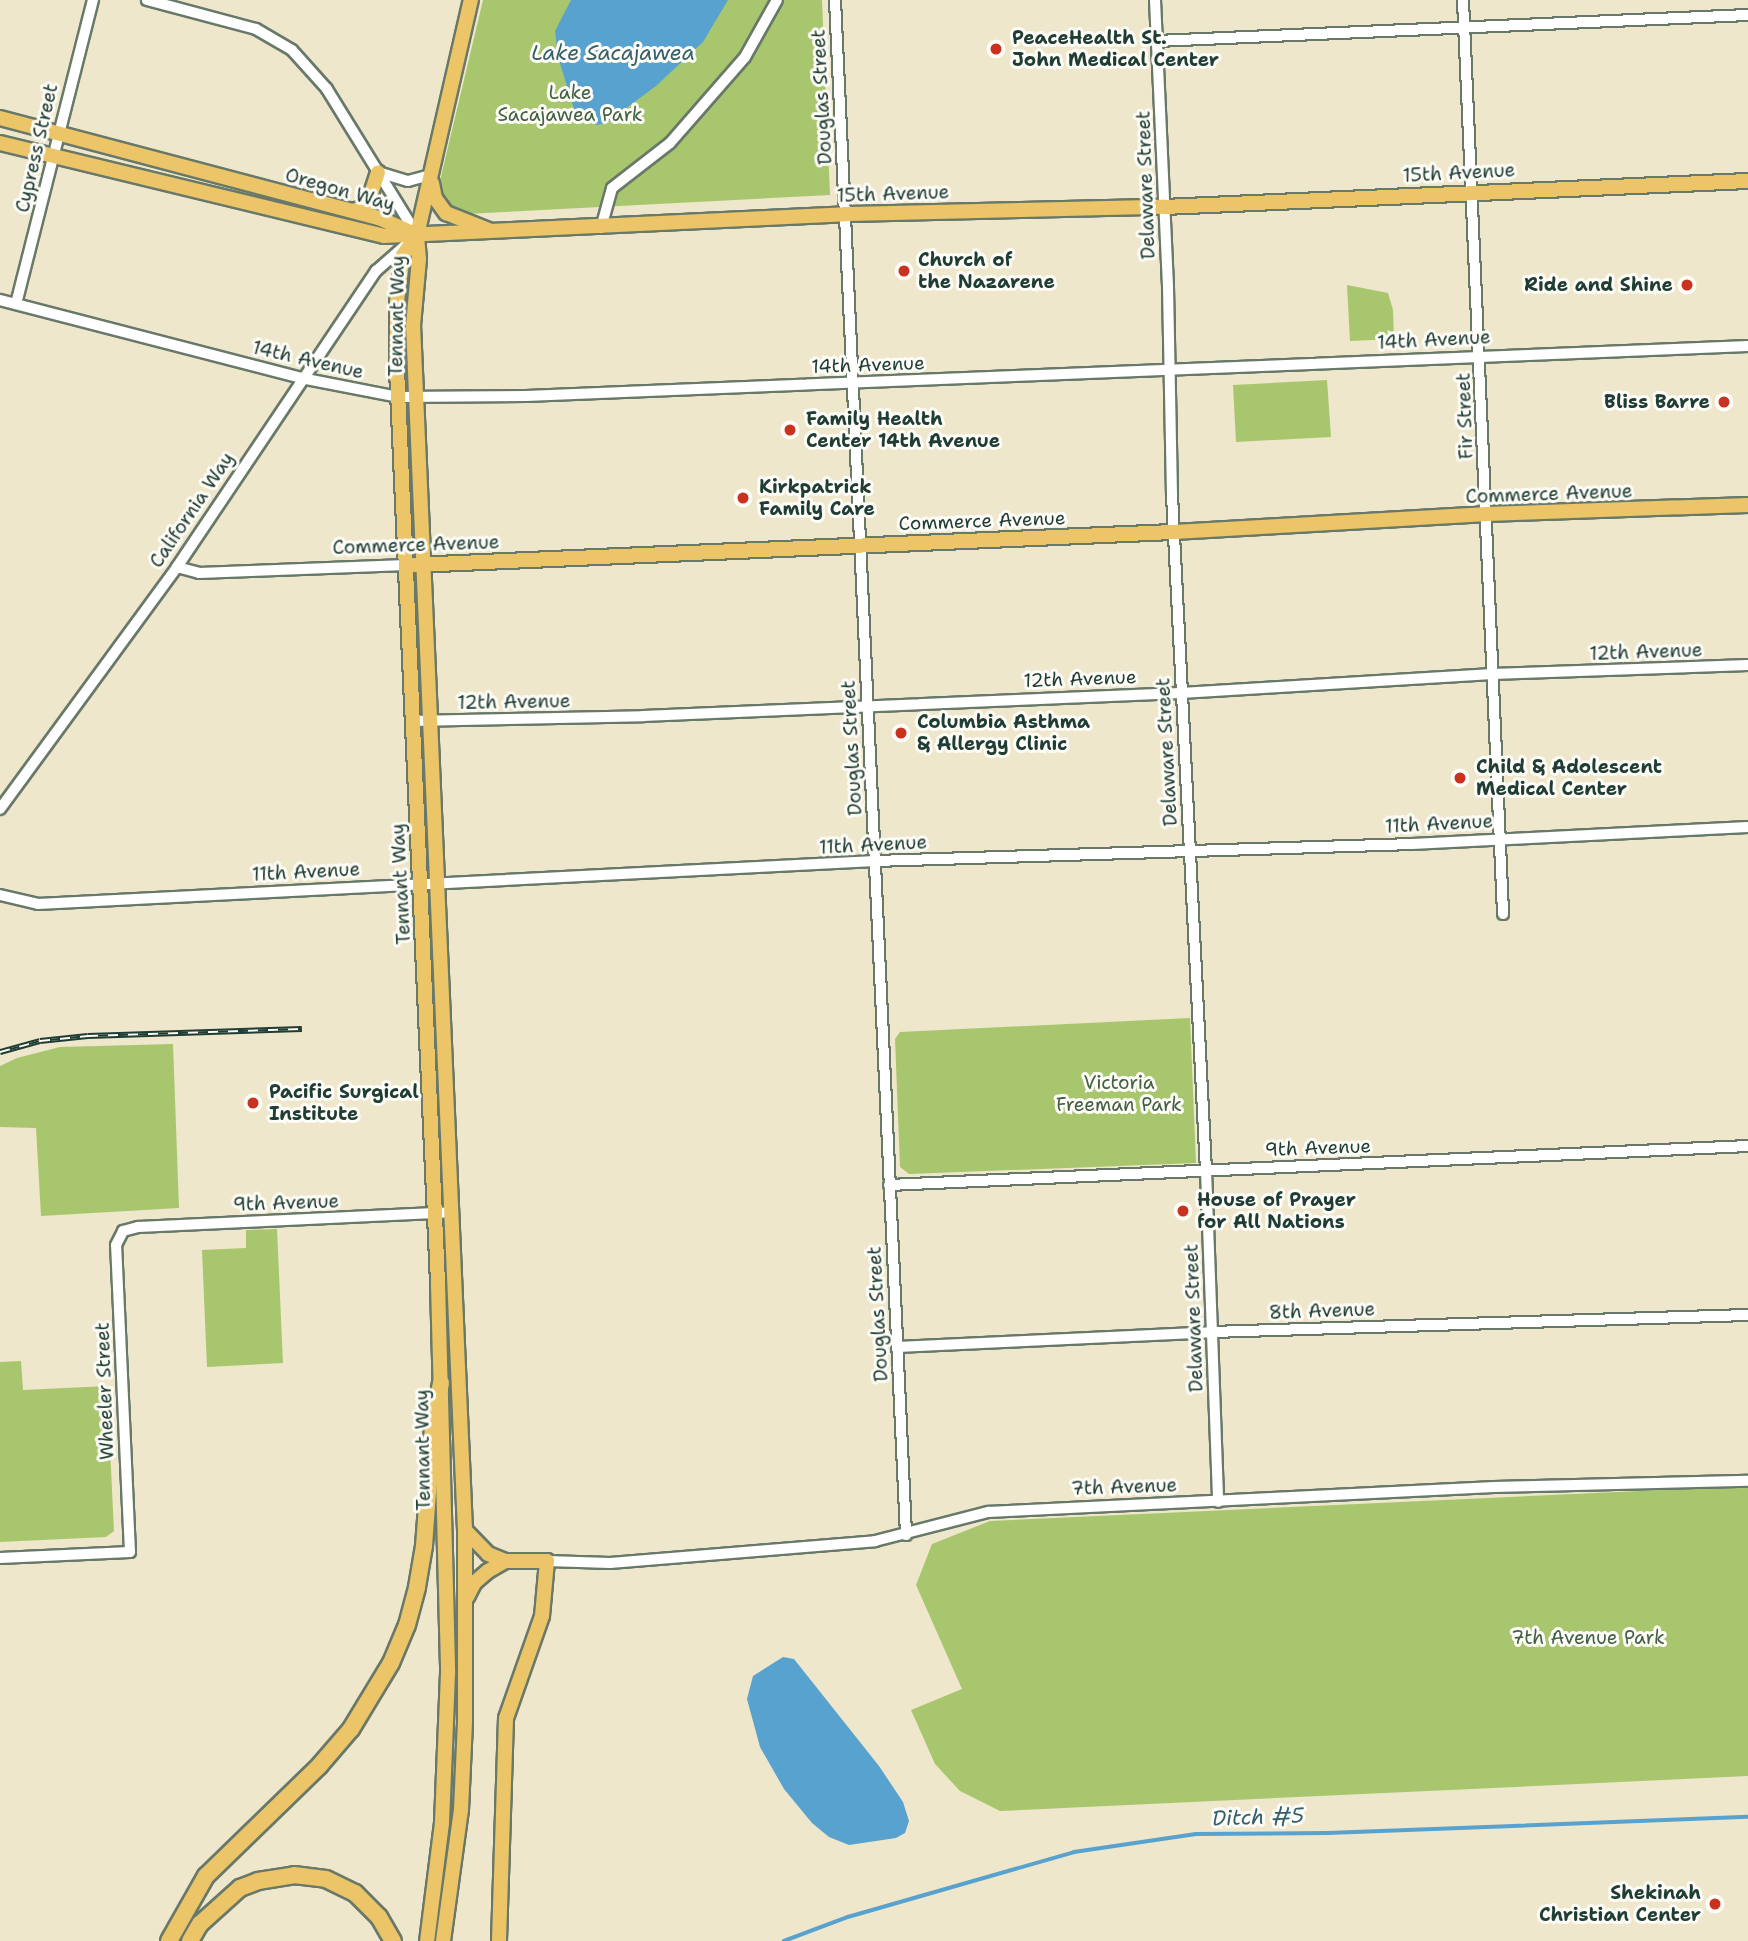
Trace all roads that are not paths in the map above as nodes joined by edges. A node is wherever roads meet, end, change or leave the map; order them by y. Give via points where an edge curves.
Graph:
1 (93, 0) edge
2 (147, 0) edge
3 (471, 0) edge
4 (777, 0) edge
5 (835, 0) edge
6 (1155, 0) edge
7 (1463, 0) edge
8 (1748, 15) edge
9 (1464, 26) junction
10 (1157, 41) junction
11 (0, 118) edge
12 (59, 133) junction
13 (0, 143) edge
14 (55, 157) junction
15 (378, 172) junction
16 (431, 175) junction
17 (1748, 181) edge
18 (1472, 191) junction
19 (1164, 207) junction
20 (353, 211) junction
21 (845, 214) junction
22 (601, 228) junction
23 (494, 232) junction
24 (417, 235) junction
25 (0, 300) edge
26 (16, 304) junction
27 (1748, 345) edge
28 (1480, 355) junction
29 (1170, 370) junction
30 (301, 378) junction
31 (853, 383) junction
32 (399, 397) junction
33 (416, 397) junction
34 (1748, 505) edge
35 (1487, 514) junction
36 (1174, 532) junction
37 (859, 545) junction
38 (406, 565) junction
39 (423, 565) junction
40 (177, 567) junction
41 (1748, 666) edge
42 (1492, 674) junction
43 (1181, 694) junction
44 (867, 704) junction
45 (430, 721) junction
46 (413, 722) junction
47 (0, 809) edge
48 (1748, 827) edge
49 (1501, 838) junction
50 (1190, 851) junction
51 (875, 861) junction
52 (437, 883) junction
53 (420, 884) junction
54 (0, 895) edge
55 (1503, 914) dead end
56 (1748, 1146) edge
57 (1206, 1170) junction
58 (889, 1185) junction
59 (451, 1212) junction
60 (434, 1213) junction
61 (123, 1231) joint
62 (1748, 1315) edge
63 (1212, 1332) junction
64 (897, 1347) junction
65 (441, 1382) junction
66 (1748, 1481) edge
67 (1218, 1502) junction
68 (466, 1530) junction
69 (906, 1535) junction
70 (0, 1558) edge
71 (505, 1561) junction
72 (547, 1562) junction
73 (466, 1598) junction
74 (169, 1941) edge
75 (190, 1941) edge
76 (393, 1941) edge
77 (427, 1941) edge
78 (443, 1941) edge
79 (499, 1941) edge

1 - 12 street, Cypress Street
2 - 15 street via 256,29 292,50 327,89
3 - 16 main road
4 - 22 street via 745,57 670,143 612,188
5 - 21 street, Douglas Street
6 - 10 street, Delaware Street
7 - 9 street, Fir Street
8 - 9 street
9 - 10 street
9 - 18 street, Fir Street
10 - 19 street, Delaware Street
11 - 12 main road, Oregon Way
12 - 14 street, Cypress Street
12 - 20 main road, Oregon Way
13 - 14 main road, Oregon Way
14 - 24 main road, Oregon Way via 372,234
14 - 26 street, Cypress Street
15 - 16 street via 408,181
15 - 20 main road via 365,207
15 - 24 street
16 - 23 main road via 435,198 446,213
16 - 24 main road
17 - 18 main road, 15th Avenue
18 - 19 main road, 15th Avenue
18 - 28 street, Fir Street
19 - 21 main road, 15th Avenue
19 - 29 street, Delaware Street
20 - 24 main road, Oregon Way
21 - 22 main road, 15th Avenue
21 - 31 street, Douglas Street
22 - 23 main road, 15th Avenue
23 - 24 main road, 15th Avenue
24 - 30 street, California Way via 376,271
24 - 32 main road, Tennant Way via 403,255 397,302
24 - 33 main road, Tennant Way
25 - 26 street, 14th Avenue
26 - 30 street, 14th Avenue
27 - 28 street, 14th Avenue
28 - 29 street, 14th Avenue
28 - 35 street, Fir Street
29 - 31 street, 14th Avenue
29 - 36 street, Delaware Street
30 - 32 street, 14th Avenue
30 - 40 street, California Way
31 - 33 street, 14th Avenue
31 - 37 street, Douglas Street
32 - 33 street, 14th Avenue
32 - 38 main road, Tennant Way
33 - 39 main road, Tennant Way
34 - 35 main road, Commerce Avenue
35 - 36 main road, Commerce Avenue
35 - 42 street, Fir Street
36 - 37 main road, Commerce Avenue
36 - 43 street, Delaware Street
37 - 39 main road, Commerce Avenue
37 - 44 street, Douglas Street
38 - 39 main road, Commerce Avenue
38 - 40 street, Commerce Avenue via 199,573
38 - 46 main road, Tennant Way
39 - 45 main road, Tennant Way
40 - 47 street, California Way
41 - 42 street, 12th Avenue
42 - 43 street, 12th Avenue
42 - 49 street, Fir Street
43 - 44 street, 12th Avenue
43 - 50 street, Delaware Street
44 - 45 street, 12th Avenue
44 - 51 street, Douglas Street
45 - 46 street, 12th Avenue
45 - 52 main road, Tennant Way
46 - 53 main road, Tennant Way
48 - 49 street, 11th Avenue
49 - 50 street, 11th Avenue
49 - 55 street, Fir Street
50 - 51 street, 11th Avenue
50 - 57 street, Delaware Street
51 - 52 street, 11th Avenue
51 - 58 street, Douglas Street
52 - 53 street, 11th Avenue
52 - 59 main road, Tennant Way
53 - 54 street, 11th Avenue via 38,904
53 - 60 main road, Tennant Way
56 - 57 street, 9th Avenue
57 - 58 street, 9th Avenue
57 - 63 street, Delaware Street
58 - 64 street, Douglas Street
59 - 60 street, 9th Avenue
59 - 68 main road, Tennant Way
60 - 61 street, 9th Avenue
60 - 65 main road, Tennant Way
61 - 70 street, Wheeler Street via 116,1245 130,1552
62 - 63 street, 8th Avenue
63 - 64 street, 8th Avenue
63 - 67 street, Delaware Street
64 - 69 street, Douglas Street
65 - 74 highway via 417,1587 391,1663 351,1729 320,1765 206,1876
65 - 77 main road, Tennant Way via 448,1673 442,1823
66 - 67 street, 7th Avenue via 1494,1487
67 - 69 street, 7th Avenue via 988,1511
68 - 71 main road via 478,1546
68 - 73 main road, Tennant Way
69 - 72 street, 7th Avenue via 610,1563
71 - 72 main road, 7th Avenue
71 - 73 main road via 474,1583
72 - 79 main road via 542,1616 506,1718
73 - 78 main road, Tennant Way via 461,1810
75 - 76 highway via 200,1924 240,1888 294,1875 326,1880 355,1893 379,1917

